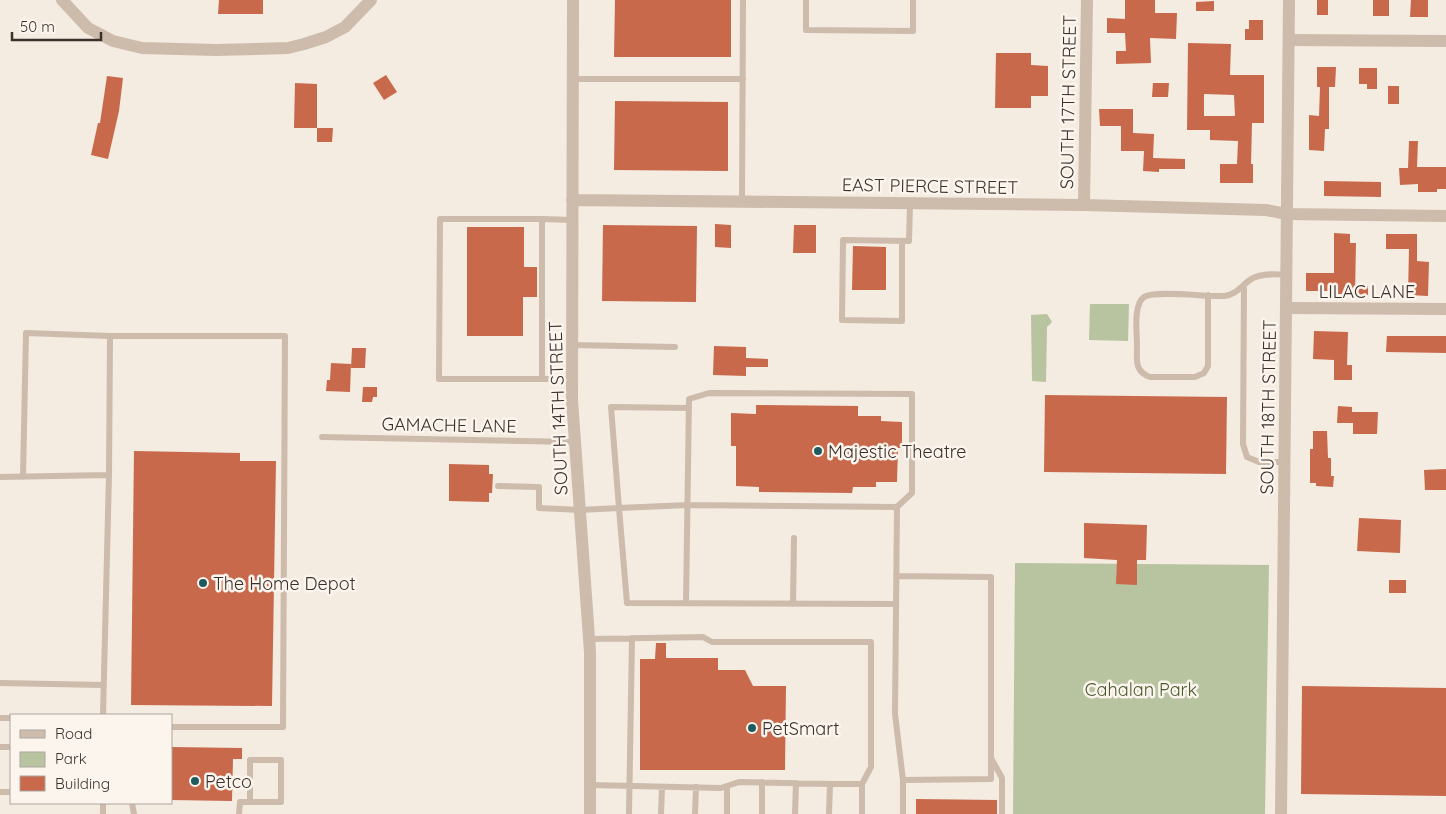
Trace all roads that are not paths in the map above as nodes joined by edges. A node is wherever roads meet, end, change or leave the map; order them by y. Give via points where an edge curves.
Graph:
1 (62, 0) edge
2 (370, 0) edge
3 (573, 0) edge
4 (743, 0) edge
5 (806, 0) edge
6 (914, 0) edge
7 (1087, 0) edge
8 (1289, 0) edge
9 (1289, 40) junction
10 (1446, 41) edge
11 (573, 79) junction
12 (742, 79) junction
13 (572, 200) junction
14 (742, 202) junction
15 (910, 204) junction
16 (1084, 206) junction
17 (1287, 214) junction
18 (1446, 216) edge
19 (542, 219) junction
20 (572, 220) junction
21 (902, 240) junction
22 (1287, 275) junction
23 (1244, 285) junction
24 (1208, 295) junction
25 (1287, 308) junction
26 (1446, 309) edge
27 (110, 336) junction
28 (572, 345) junction
29 (675, 347) dead end
30 (542, 379) junction
31 (572, 379) junction
32 (689, 408) junction
33 (322, 437) dead end
34 (575, 442) junction
35 (1285, 462) junction
36 (108, 475) junction
37 (0, 477) edge
38 (23, 477) junction
39 (498, 486) dead end
40 (688, 505) junction
41 (897, 507) junction
42 (619, 508) junction
43 (580, 510) junction
44 (794, 538) dead end
45 (896, 576) junction
46 (686, 603) junction
47 (793, 604) junction
48 (896, 604) junction
49 (590, 638) junction
50 (632, 638) junction
51 (0, 683) edge
52 (103, 685) junction
53 (103, 714) edge
54 (172, 727) edge
55 (991, 758) junction
56 (903, 780) junction
57 (762, 782) junction
58 (796, 783) junction
59 (830, 784) junction
60 (862, 784) junction
61 (590, 785) junction
62 (629, 786) junction
63 (662, 786) junction
64 (727, 786) junction
65 (696, 787) junction
66 (250, 802) junction
67 (239, 814) edge
68 (590, 814) edge
69 (629, 814) edge
70 (661, 814) edge
71 (695, 814) edge
72 (726, 814) edge
73 (762, 814) edge
74 (795, 814) edge
75 (829, 814) edge
76 (862, 814) edge
77 (903, 814) edge
78 (1002, 814) edge
79 (1282, 814) edge

1 - 2 street via 88,28 113,41 142,48 216,50 288,48 326,37 345,27
3 - 11 street, SOUTH 14TH STREET
4 - 12 lane
5 - 6 lane via 806,30 894,31 913,31
7 - 16 street, SOUTH 17TH STREET
8 - 9 street, SOUTH 18TH STREET
9 - 10 street
9 - 17 street, SOUTH 18TH STREET
11 - 12 lane
11 - 13 street, SOUTH 14TH STREET
12 - 14 lane
13 - 14 street, EAST PIERCE STREET
13 - 20 street, SOUTH 14TH STREET
14 - 15 street, EAST PIERCE STREET
15 - 16 street, EAST PIERCE STREET
15 - 21 lane via 909,240
16 - 17 street, EAST PIERCE STREET via 1266,210
17 - 18 street, EAST PIERCE STREET
17 - 22 street, SOUTH 18TH STREET
19 - 20 lane
19 - 30 lane
19 - 30 lane via 440,219 439,379
20 - 28 street, SOUTH 14TH STREET
21 - 21 lane via 843,240 842,320 902,321
22 - 23 lane via 1266,274
22 - 25 street, SOUTH 18TH STREET
23 - 24 lane via 1226,296
23 - 35 lane via 1243,444 1248,457 1259,462
24 - 24 lane via 1153,294 1138,303 1139,370 1150,377 1196,377 1204,372 1208,366
25 - 26 street, LILAC LANE
25 - 35 street, SOUTH 18TH STREET
27 - 36 lane
27 - 38 lane via 26,332
27 - 54 lane via 285,336 283,727
28 - 29 lane
28 - 31 street, SOUTH 14TH STREET
30 - 31 lane
31 - 34 street, SOUTH 14TH STREET
32 - 40 lane
32 - 41 lane via 689,399 709,393 912,394 912,493
32 - 42 lane via 612,407
33 - 34 lane, GAMACHE LANE
34 - 43 street, SOUTH 14TH STREET
35 - 79 street, SOUTH 18TH STREET
36 - 38 lane
36 - 52 lane
37 - 38 lane
39 - 43 lane via 539,487 539,508
40 - 41 lane
40 - 42 lane
40 - 46 lane
41 - 45 lane
42 - 43 lane
42 - 46 lane via 627,603
43 - 49 street, SOUTH 14TH STREET
44 - 47 lane
45 - 48 lane
45 - 55 lane via 991,577
46 - 47 lane
47 - 48 lane
48 - 56 lane via 895,714
49 - 50 lane
49 - 61 street, SOUTH 14TH STREET
50 - 60 lane via 703,637 712,642 871,642 870,767
50 - 62 lane
51 - 52 lane
52 - 53 lane
55 - 56 lane via 991,779
55 - 78 lane via 1002,778
56 - 77 lane
57 - 58 lane
57 - 64 lane via 739,782
57 - 73 lane
58 - 59 lane
58 - 74 lane
59 - 60 lane
59 - 75 lane
60 - 76 lane
61 - 62 lane
61 - 68 street, SOUTH 14TH STREET
62 - 63 lane
62 - 69 lane
63 - 65 lane
63 - 70 lane
64 - 65 lane
64 - 72 lane
65 - 71 lane
66 - 66 lane via 281,802 282,760 250,760
66 - 67 lane via 240,802

